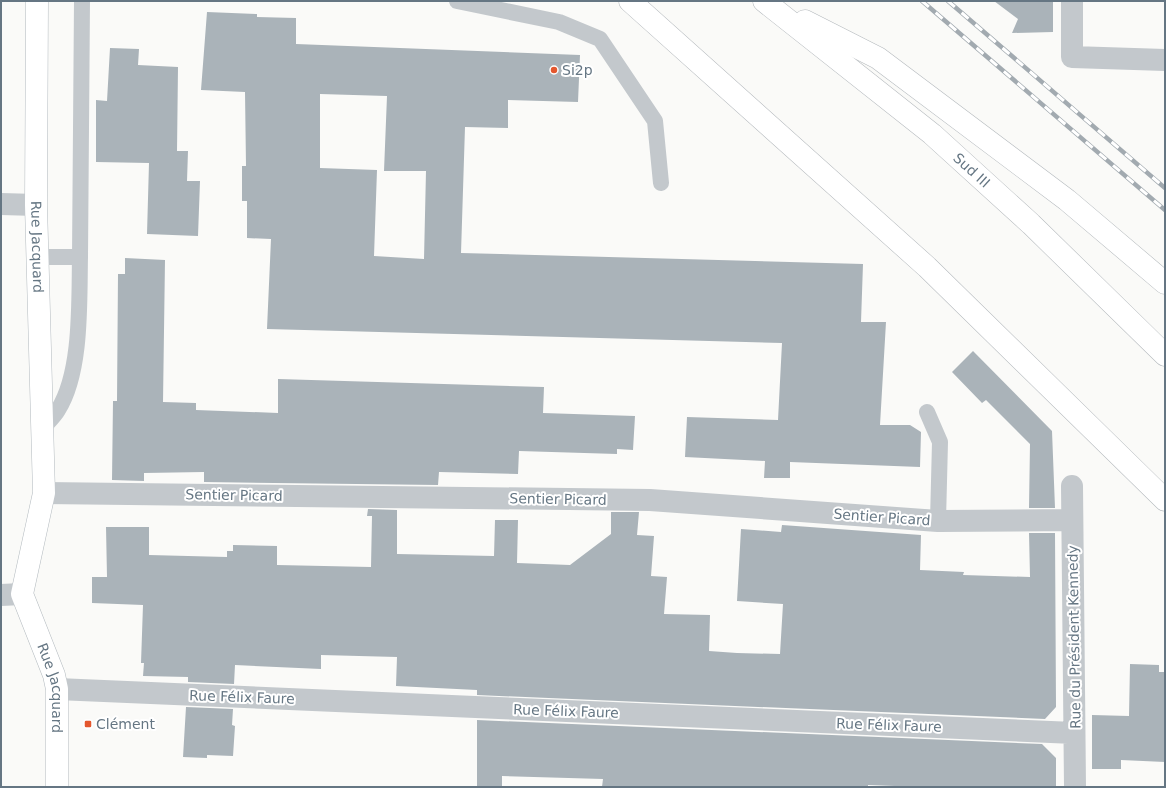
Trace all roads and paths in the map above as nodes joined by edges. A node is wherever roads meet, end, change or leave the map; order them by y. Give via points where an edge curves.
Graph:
1 (37, 1) edge
2 (82, 1) edge
3 (457, 1) edge
4 (764, 1) edge
5 (1072, 1) edge
6 (632, 2) edge
7 (1165, 60) edge
8 (661, 183) dead end
9 (1, 204) edge
10 (36, 204) junction
11 (37, 257) junction
12 (80, 258) junction
13 (1165, 283) edge
14 (1165, 355) edge
15 (927, 412) dead end
16 (42, 429) junction
17 (1072, 486) dead end
18 (44, 492) junction
19 (1165, 500) edge
20 (1072, 520) junction
21 (938, 521) junction
22 (1, 594) edge
23 (22, 594) junction
24 (57, 689) junction
25 (1074, 733) junction
26 (57, 787) edge
27 (1075, 787) edge

1 - 10 main road, Rue Jacquard
2 - 12 lane
3 - 8 lane via 559,22 600,39 655,121
4 - 13 main road via 878,58 1067,200
4 - 14 main road, Sud III via 932,134 1031,224
5 - 7 street via 1072,57
6 - 19 main road via 927,267
9 - 10 street
10 - 11 main road, Rue Jacquard
11 - 12 lane
11 - 16 main road, Rue Jacquard
12 - 16 lane via 78,326 71,378 58,410
15 - 21 lane via 940,442
16 - 18 main road, Rue Jacquard
17 - 20 street, Rue du Président Kennedy
18 - 21 street, Sentier Picard via 650,500
18 - 23 main road, Rue Jacquard
20 - 21 street, Sentier Picard
20 - 25 street, Rue du Président Kennedy
22 - 23 street
23 - 24 main road, Rue Jacquard via 54,675
24 - 25 street, Rue Félix Faure
24 - 26 main road, Rue Jacquard
25 - 27 street, Rue du Président Kennedy

